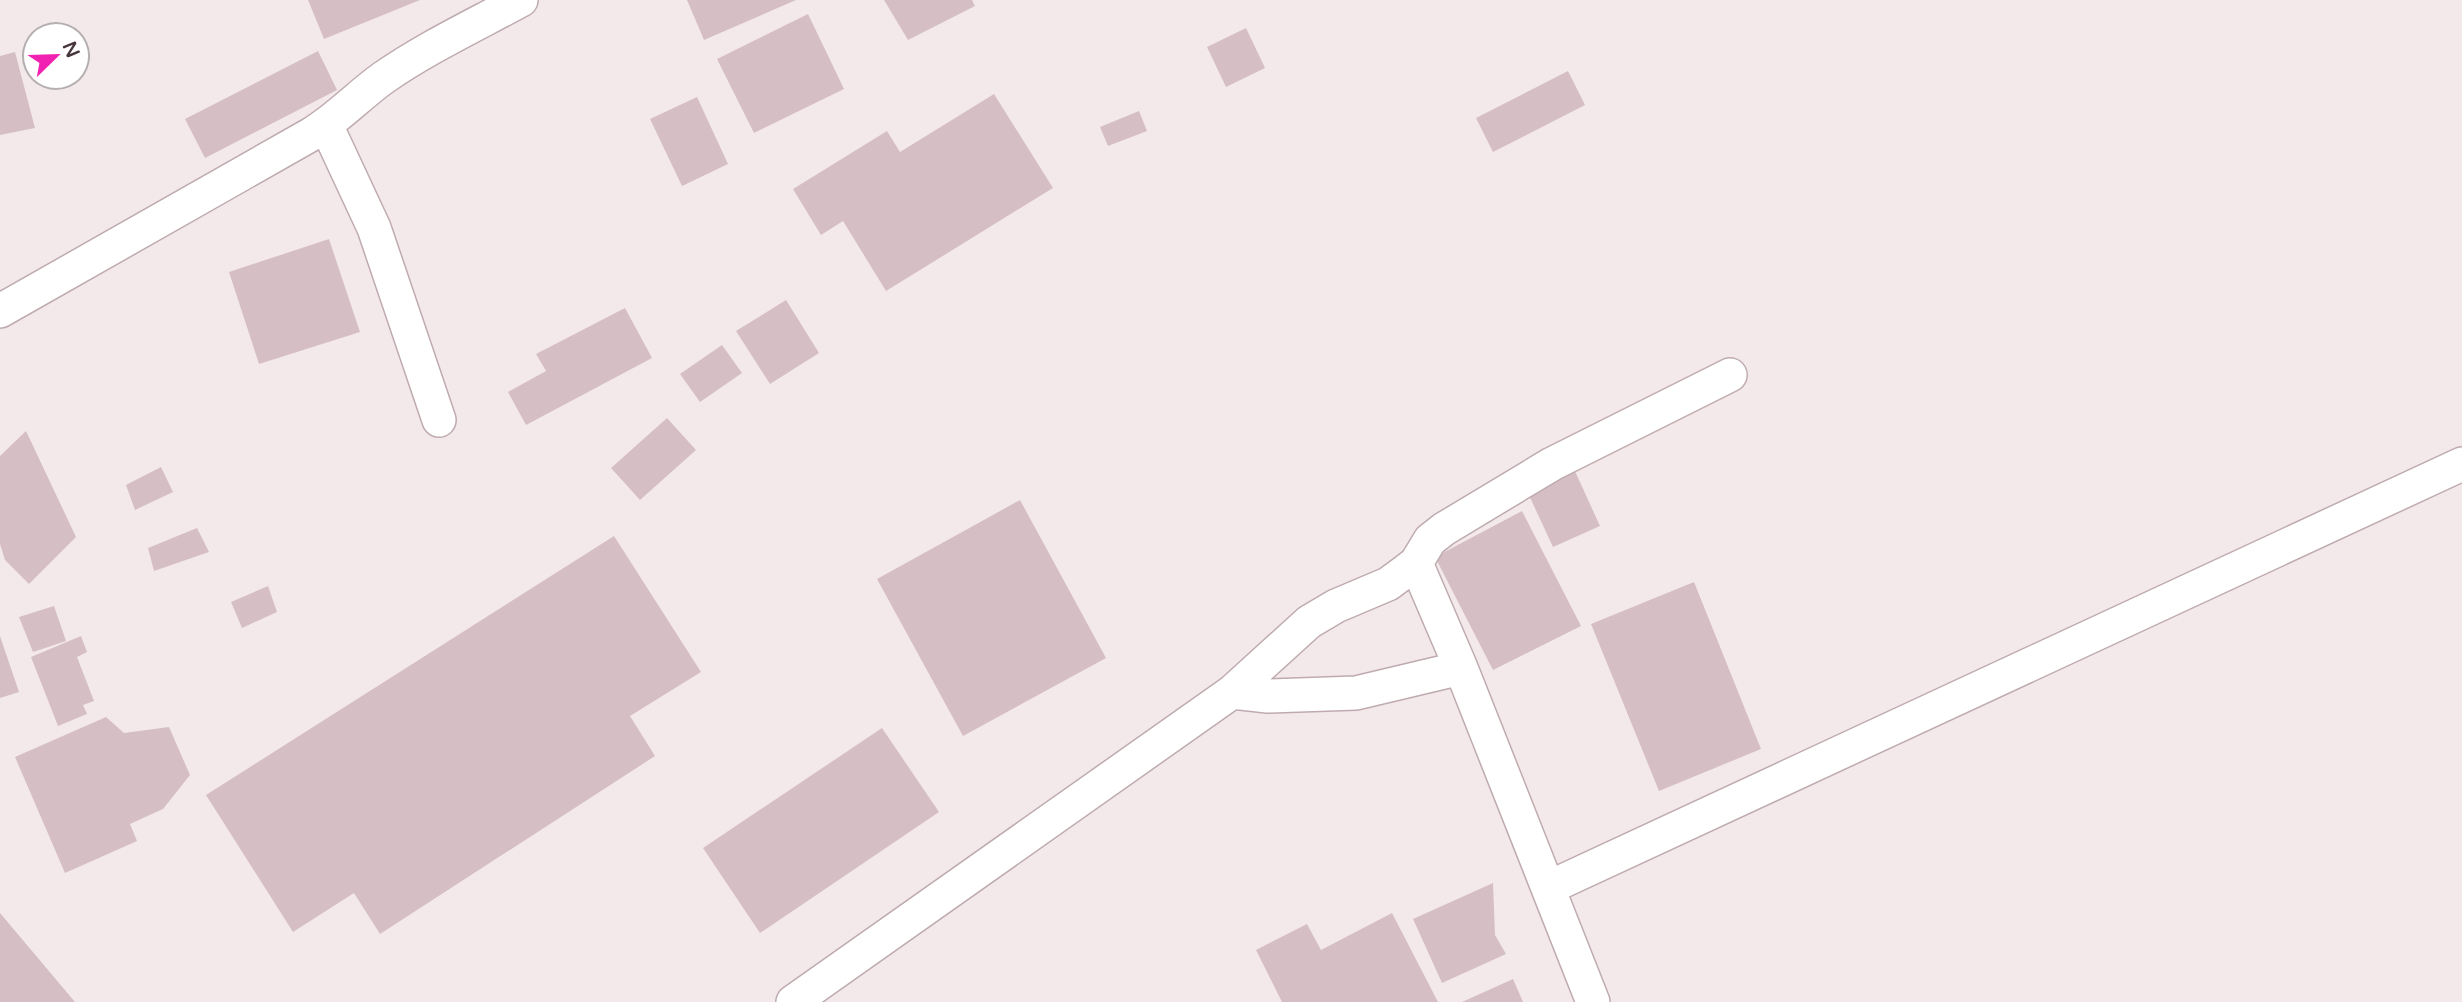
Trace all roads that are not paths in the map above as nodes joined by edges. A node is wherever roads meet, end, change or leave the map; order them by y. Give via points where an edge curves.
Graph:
1 (521, 0) edge
2 (326, 125) junction
3 (0, 311) edge
4 (1730, 375) dead end
5 (439, 420) dead end
6 (2462, 464) edge
7 (1416, 563) junction
8 (1461, 668) junction
9 (1232, 692) junction
10 (1548, 888) junction
11 (793, 1002) edge
12 (1593, 1002) edge

1 - 2 street via 408,61
2 - 3 street
2 - 5 street via 374,228
4 - 7 street via 1552,464 1444,529 1430,540
6 - 10 street
7 - 8 street
7 - 9 street via 1388,584 1308,622
8 - 9 street via 1356,694
8 - 10 street
9 - 11 street
10 - 12 street

